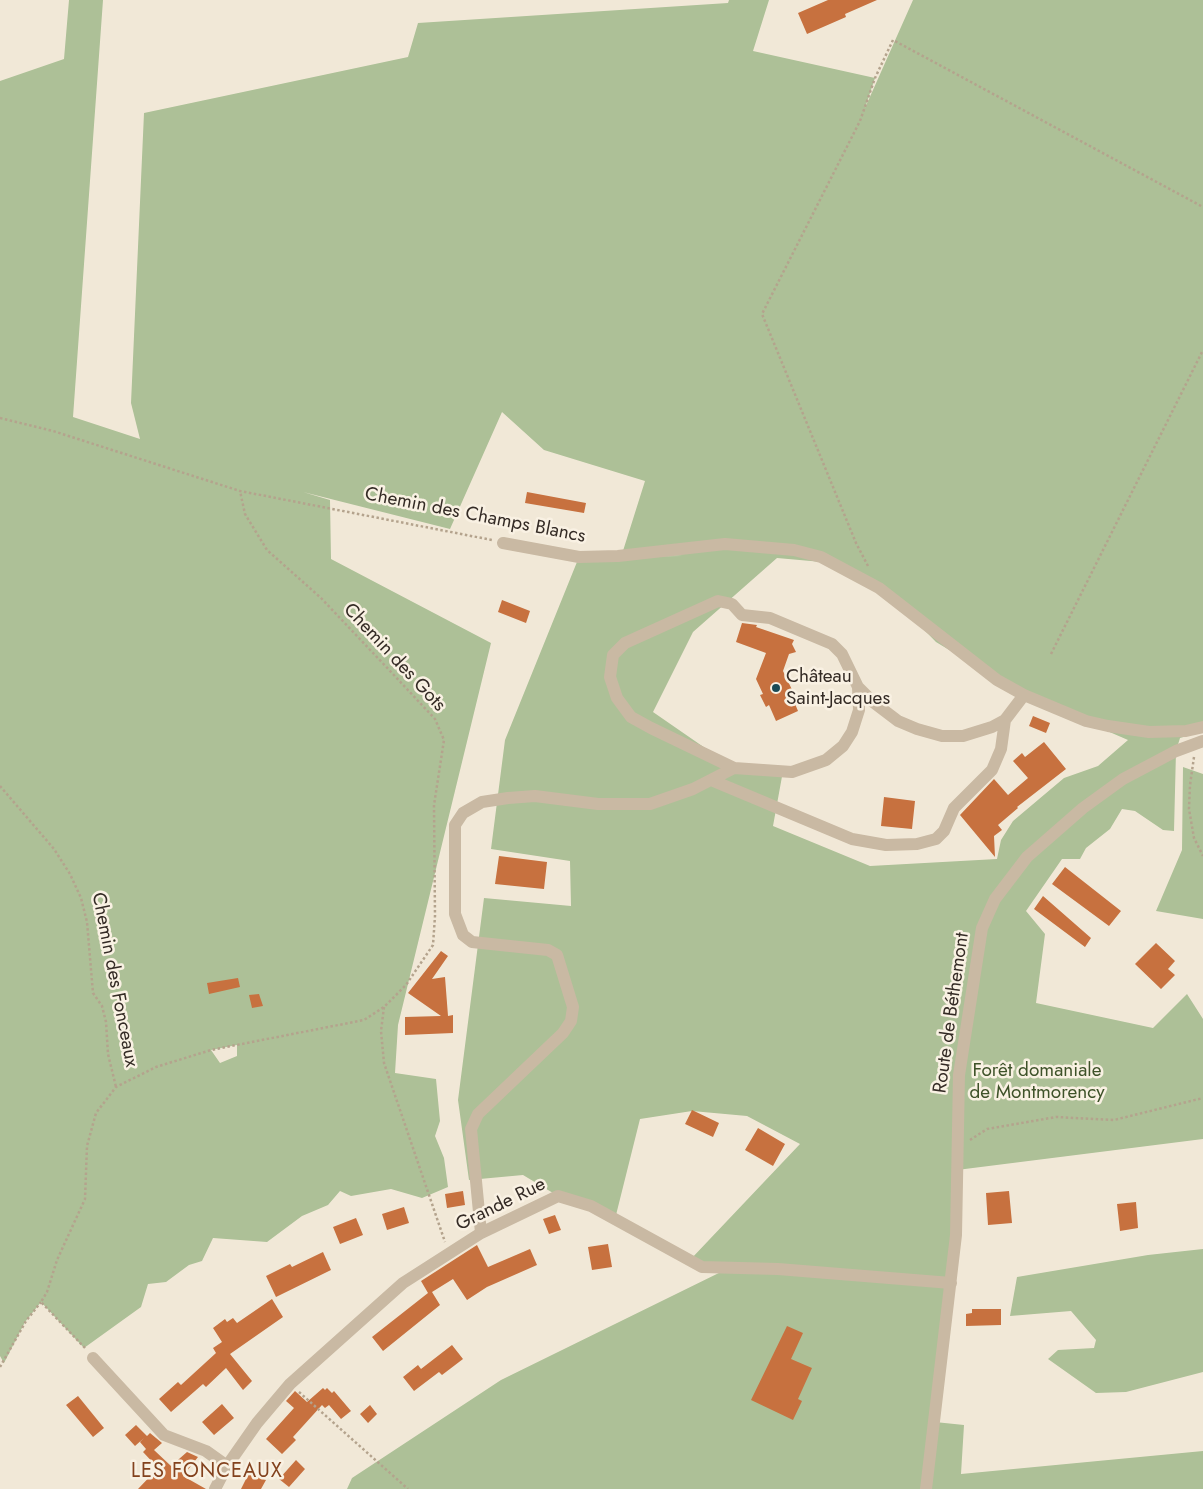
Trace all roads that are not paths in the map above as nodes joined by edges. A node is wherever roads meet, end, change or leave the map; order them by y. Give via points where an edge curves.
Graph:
1 (503, 543) road end
2 (858, 687) junction
3 (1024, 695) junction
4 (1005, 720) junction
5 (1203, 727) edge
6 (1199, 743) edge
7 (734, 768) junction
8 (711, 780) junction
9 (481, 1233) junction
10 (951, 1283) junction
11 (93, 1358) road end
12 (227, 1466) junction
13 (214, 1489) edge
14 (926, 1489) edge

1 - 3 street, Chemin des Champs Blancs via 579,557 725,544 775,547 821,557 879,588 997,680
2 - 4 street via 898,721 942,736 963,736
2 - 7 street via 859,710 852,732 843,746 826,760 792,772
2 - 7 street via 842,654 832,644 770,618 742,614 732,604 718,601 625,643 613,655 610,677 617,698 632,717
3 - 4 street
3 - 5 street, Chemin des Champs Blancs via 1086,721 1108,726 1148,732
4 - 8 street via 1001,748 992,770 954,808 944,831 936,840 917,844 886,845 852,839
6 - 10 street, Route de Béthemont via 1176,751 1123,779 1083,808 1027,857 994,899 982,928 959,1075 956,1235
7 - 8 street
8 - 9 street via 650,804 598,804 535,796 482,802 462,813 455,825 454,914 463,935 472,942 548,950 557,955 573,1006 571,1021 562,1033 478,1114 471,1129
9 - 10 street, Grande Rue via 558,1196 591,1206 702,1267 778,1269
9 - 12 street, Grande Rue via 402,1283 290,1384
10 - 14 street, Route de Béthemont
11 - 12 street via 164,1435 206,1451
12 - 13 street, Grande Rue

